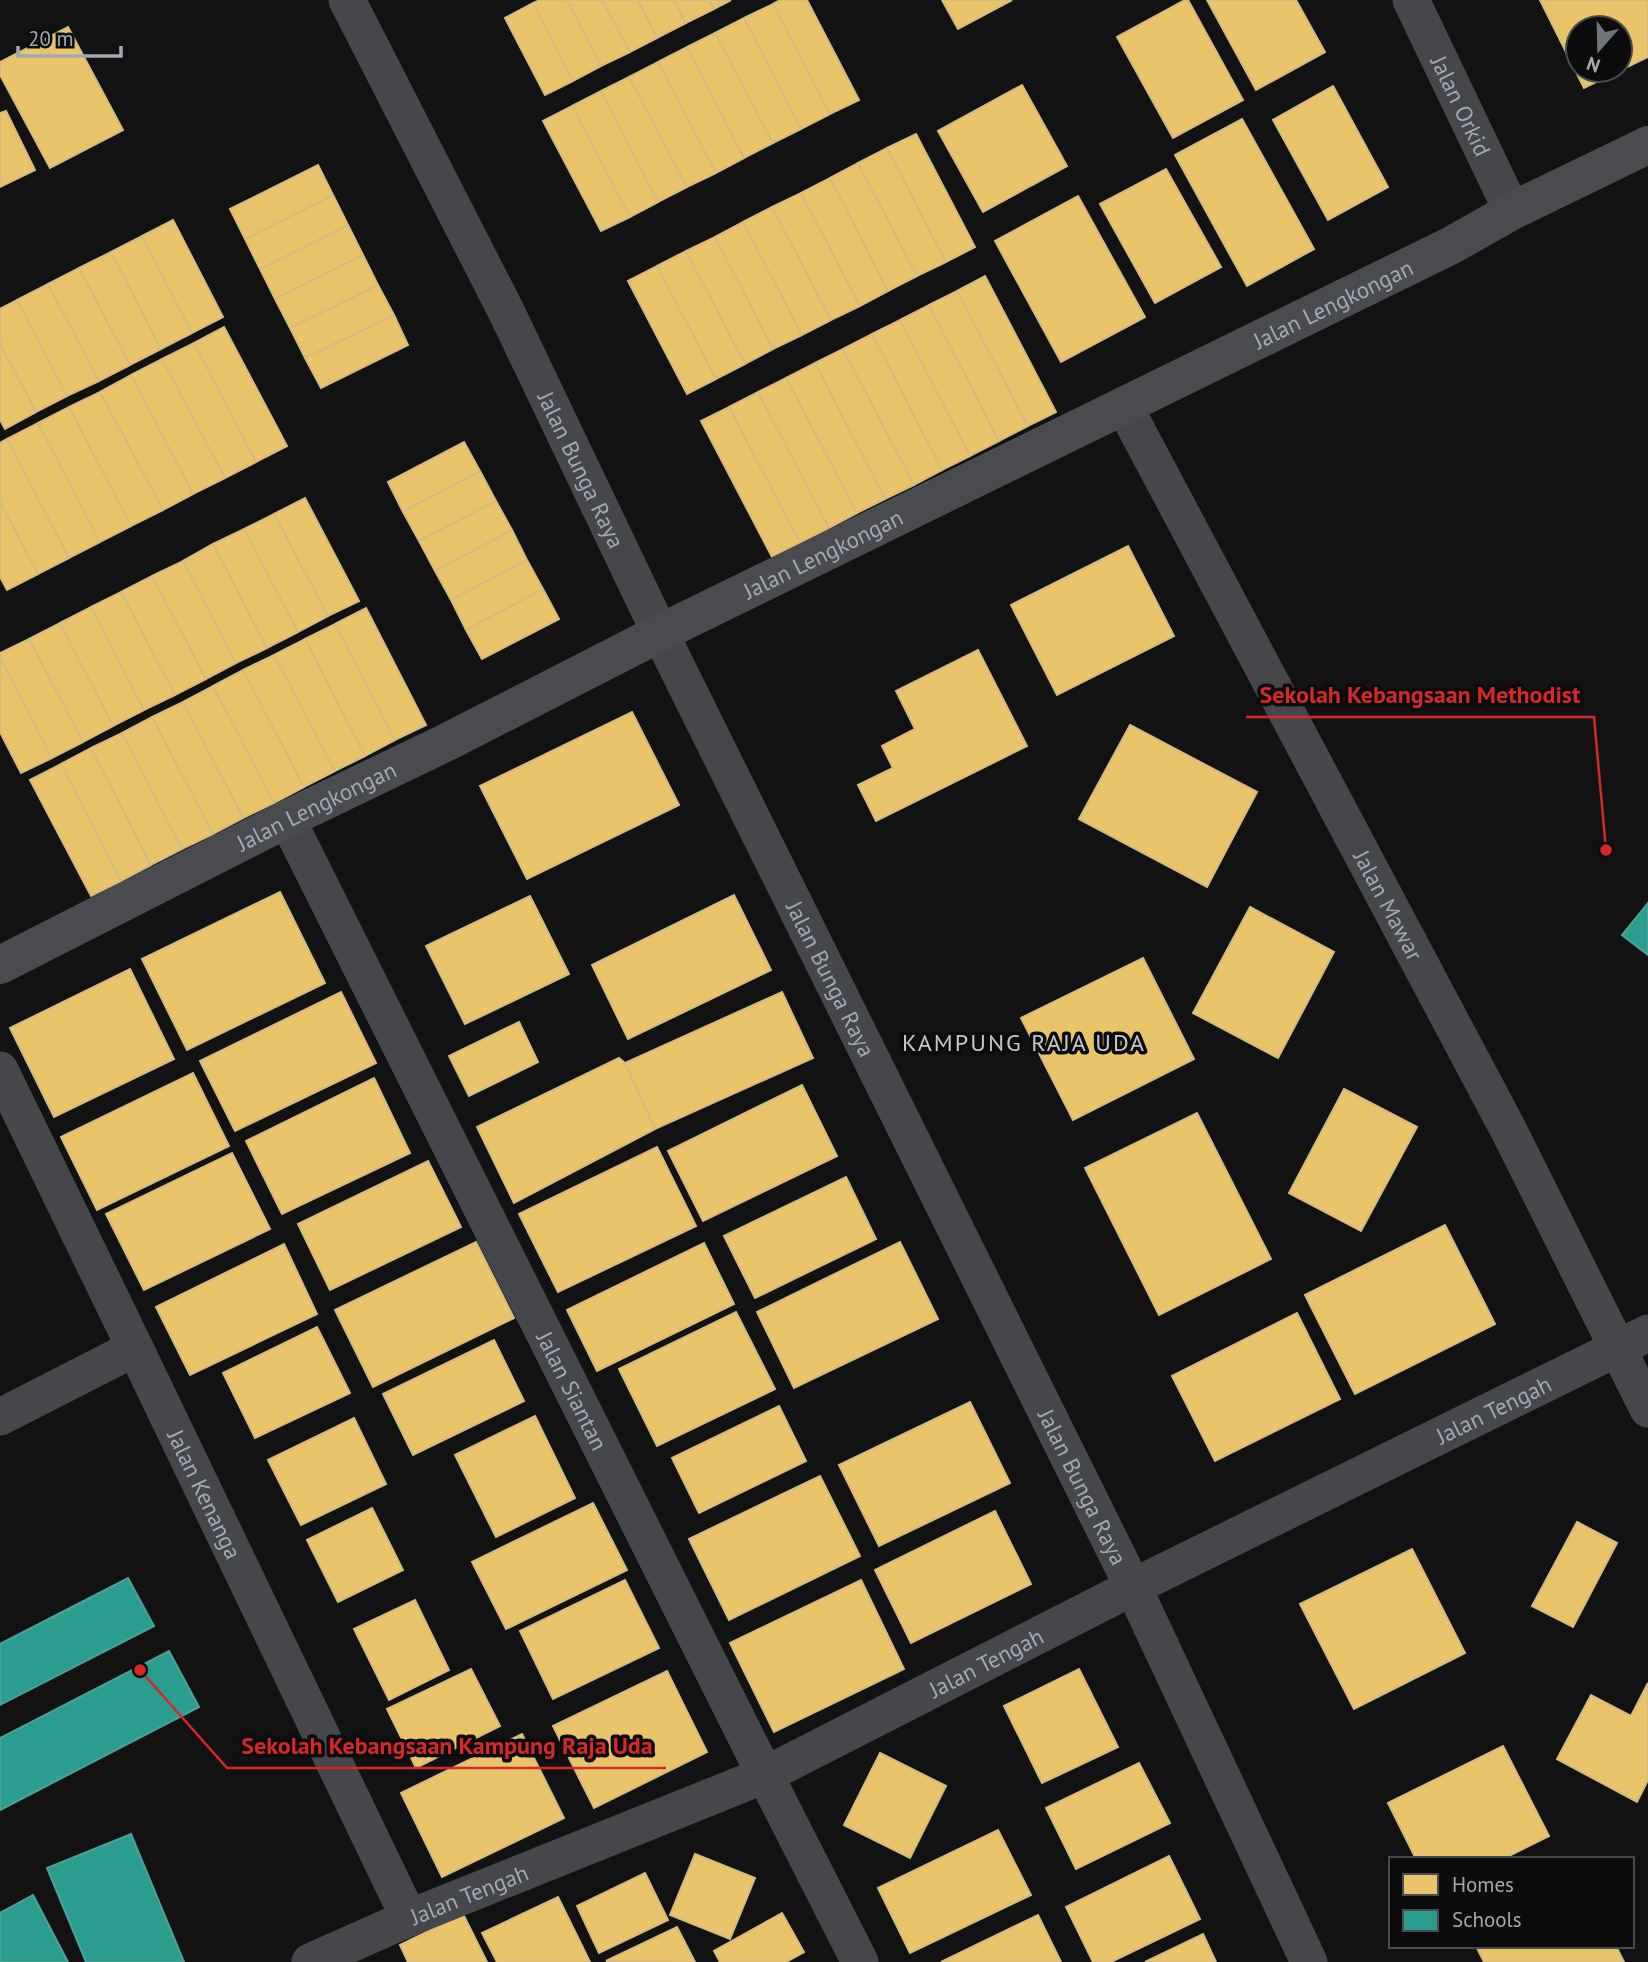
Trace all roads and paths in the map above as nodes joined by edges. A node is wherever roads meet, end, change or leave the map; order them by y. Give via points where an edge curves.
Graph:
1 (347, 0) edge
2 (1411, 0) edge
3 (1648, 145) edge
4 (1512, 211) junction
5 (1124, 406) junction
6 (660, 634) junction
7 (287, 819) junction
8 (0, 965) edge
9 (0, 1070) edge
10 (1633, 1340) edge
11 (135, 1348) junction
12 (1648, 1409) edge
13 (0, 1417) edge
14 (1133, 1587) junction
15 (765, 1775) junction
16 (409, 1919) junction
17 (310, 1962) edge
18 (860, 1962) edge
19 (1310, 1962) edge

1 - 6 street, Jalan Bunga Raya via 506,311
2 - 4 street, Jalan Orkid
3 - 4 street, Jalan Lengkongan
4 - 5 street, Jalan Lengkongan
5 - 6 street, Jalan Lengkongan
5 - 10 street, Jalan Mawar via 1508,1129
6 - 7 street, Jalan Lengkongan
6 - 14 street, Jalan Bunga Raya
7 - 8 street, Jalan Lengkongan
7 - 15 street, Jalan Siantan
9 - 11 street, Jalan Kenanga
10 - 12 street, Jalan Mawar
10 - 14 street, Jalan Tengah
11 - 13 street
11 - 16 street, Jalan Kenanga
14 - 15 street, Jalan Tengah
14 - 19 street, Jalan Bunga Raya
15 - 16 street, Jalan Tengah
15 - 18 street, Jalan Siantan
16 - 17 street, Jalan Tengah

